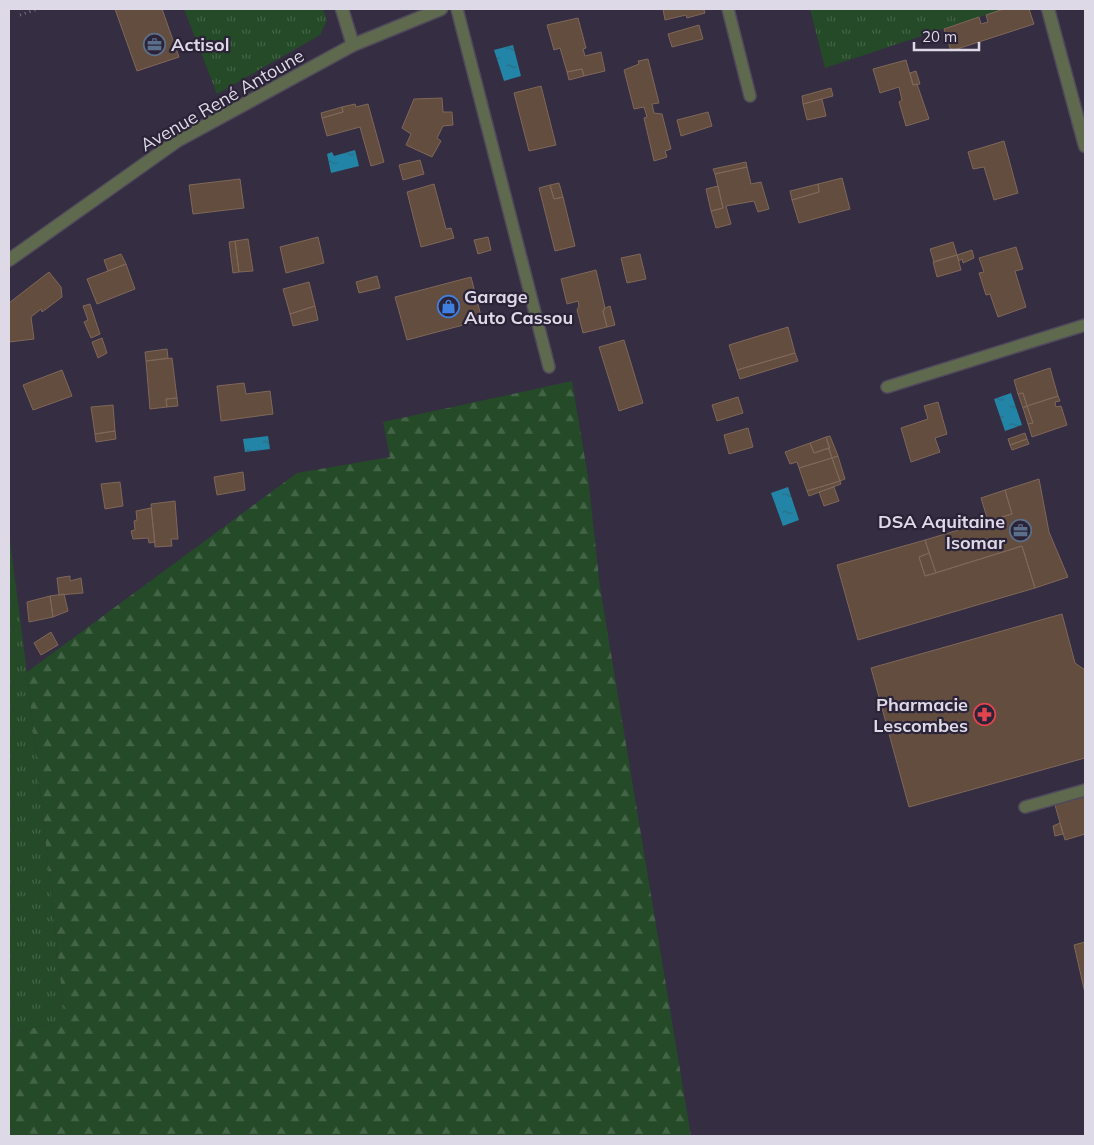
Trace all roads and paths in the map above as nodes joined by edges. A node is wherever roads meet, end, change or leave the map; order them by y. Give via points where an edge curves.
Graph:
1 (38, 9) edge
2 (342, 9) edge
3 (441, 9) edge
4 (457, 9) edge
5 (728, 9) edge
6 (1048, 9) edge
7 (20, 15) dead end
8 (353, 45) junction
9 (750, 96) dead end
10 (1085, 146) edge
11 (9, 260) edge
12 (1085, 325) edge
13 (549, 366) dead end
14 (887, 388) dead end
15 (1085, 790) edge
16 (1024, 807) dead end

1 - 7 path
2 - 8 street
3 - 8 street, Avenue René Antoune
4 - 13 lane
5 - 9 lane
6 - 10 street
8 - 11 street, Avenue René Antoune via 177,142
12 - 14 lane
15 - 16 lane

